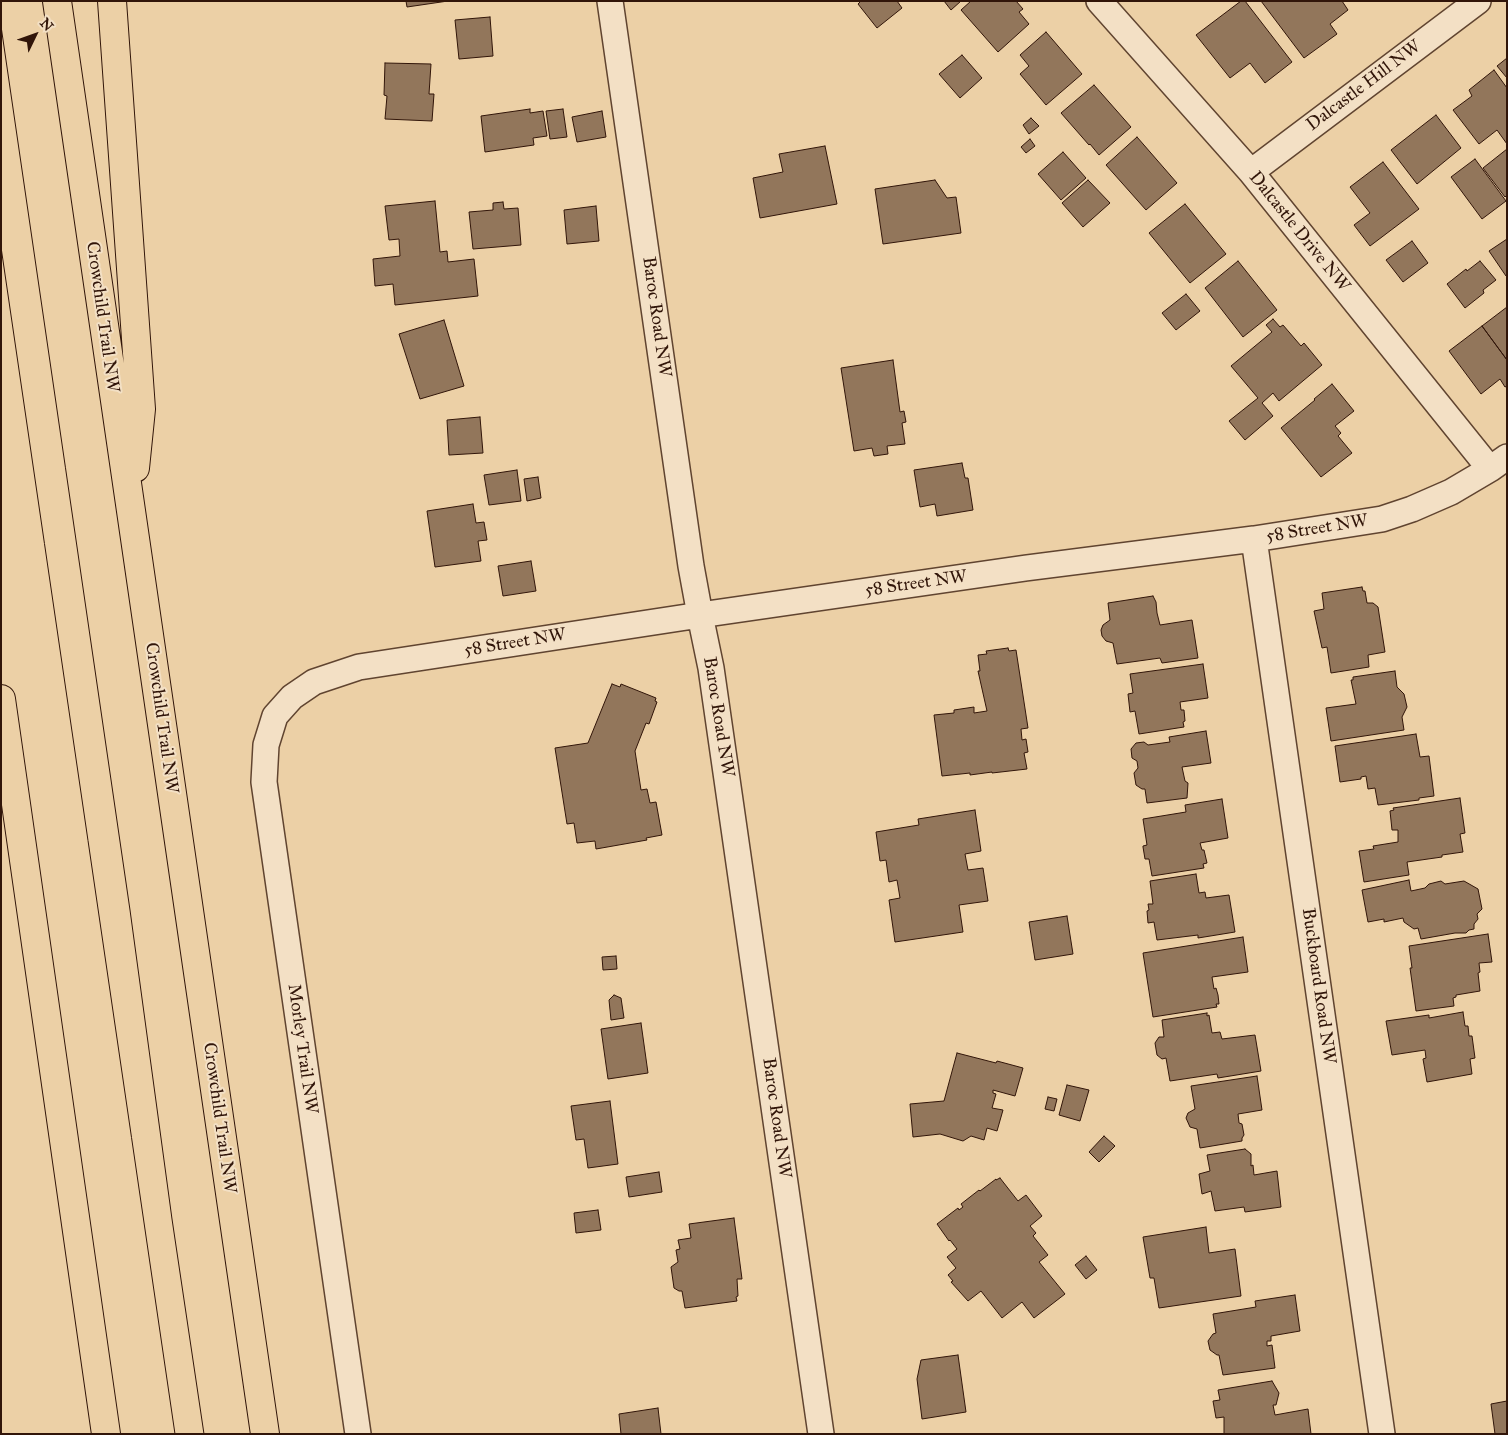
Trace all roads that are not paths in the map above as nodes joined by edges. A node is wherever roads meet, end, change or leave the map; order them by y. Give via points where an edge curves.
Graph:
1 (57, 1) edge
2 (112, 1) edge
3 (610, 1) edge
4 (1099, 1) edge
5 (1478, 1) edge
6 (1252, 172) junction
7 (1499, 463) edge
8 (130, 510) junction
9 (1254, 539) junction
10 (700, 615) junction
11 (314, 682) joint
12 (1, 699) edge
13 (106, 1434) edge
14 (265, 1434) edge
15 (358, 1434) edge
16 (821, 1434) edge
17 (1382, 1434) edge

1 - 8 highway, Crowchild Trail NW
2 - 8 highway via 141,410
3 - 10 street, Baroc Road NW
4 - 6 street, Dalcastle Drive NW
5 - 6 street, Dalcastle Hill NW
6 - 7 street, Dalcastle Drive NW
7 - 9 street, 58 Street NW via 1451,492 1382,519
8 - 14 highway, Crowchild Trail NW
9 - 10 street, 58 Street NW
9 - 17 street, Buckboard Road NW
10 - 11 street, 58 Street NW via 359,667
10 - 16 street, Baroc Road NW via 712,668
11 - 15 street, Morley Trail NW via 292,697 275,716 266,745 264,782
12 - 13 highway

